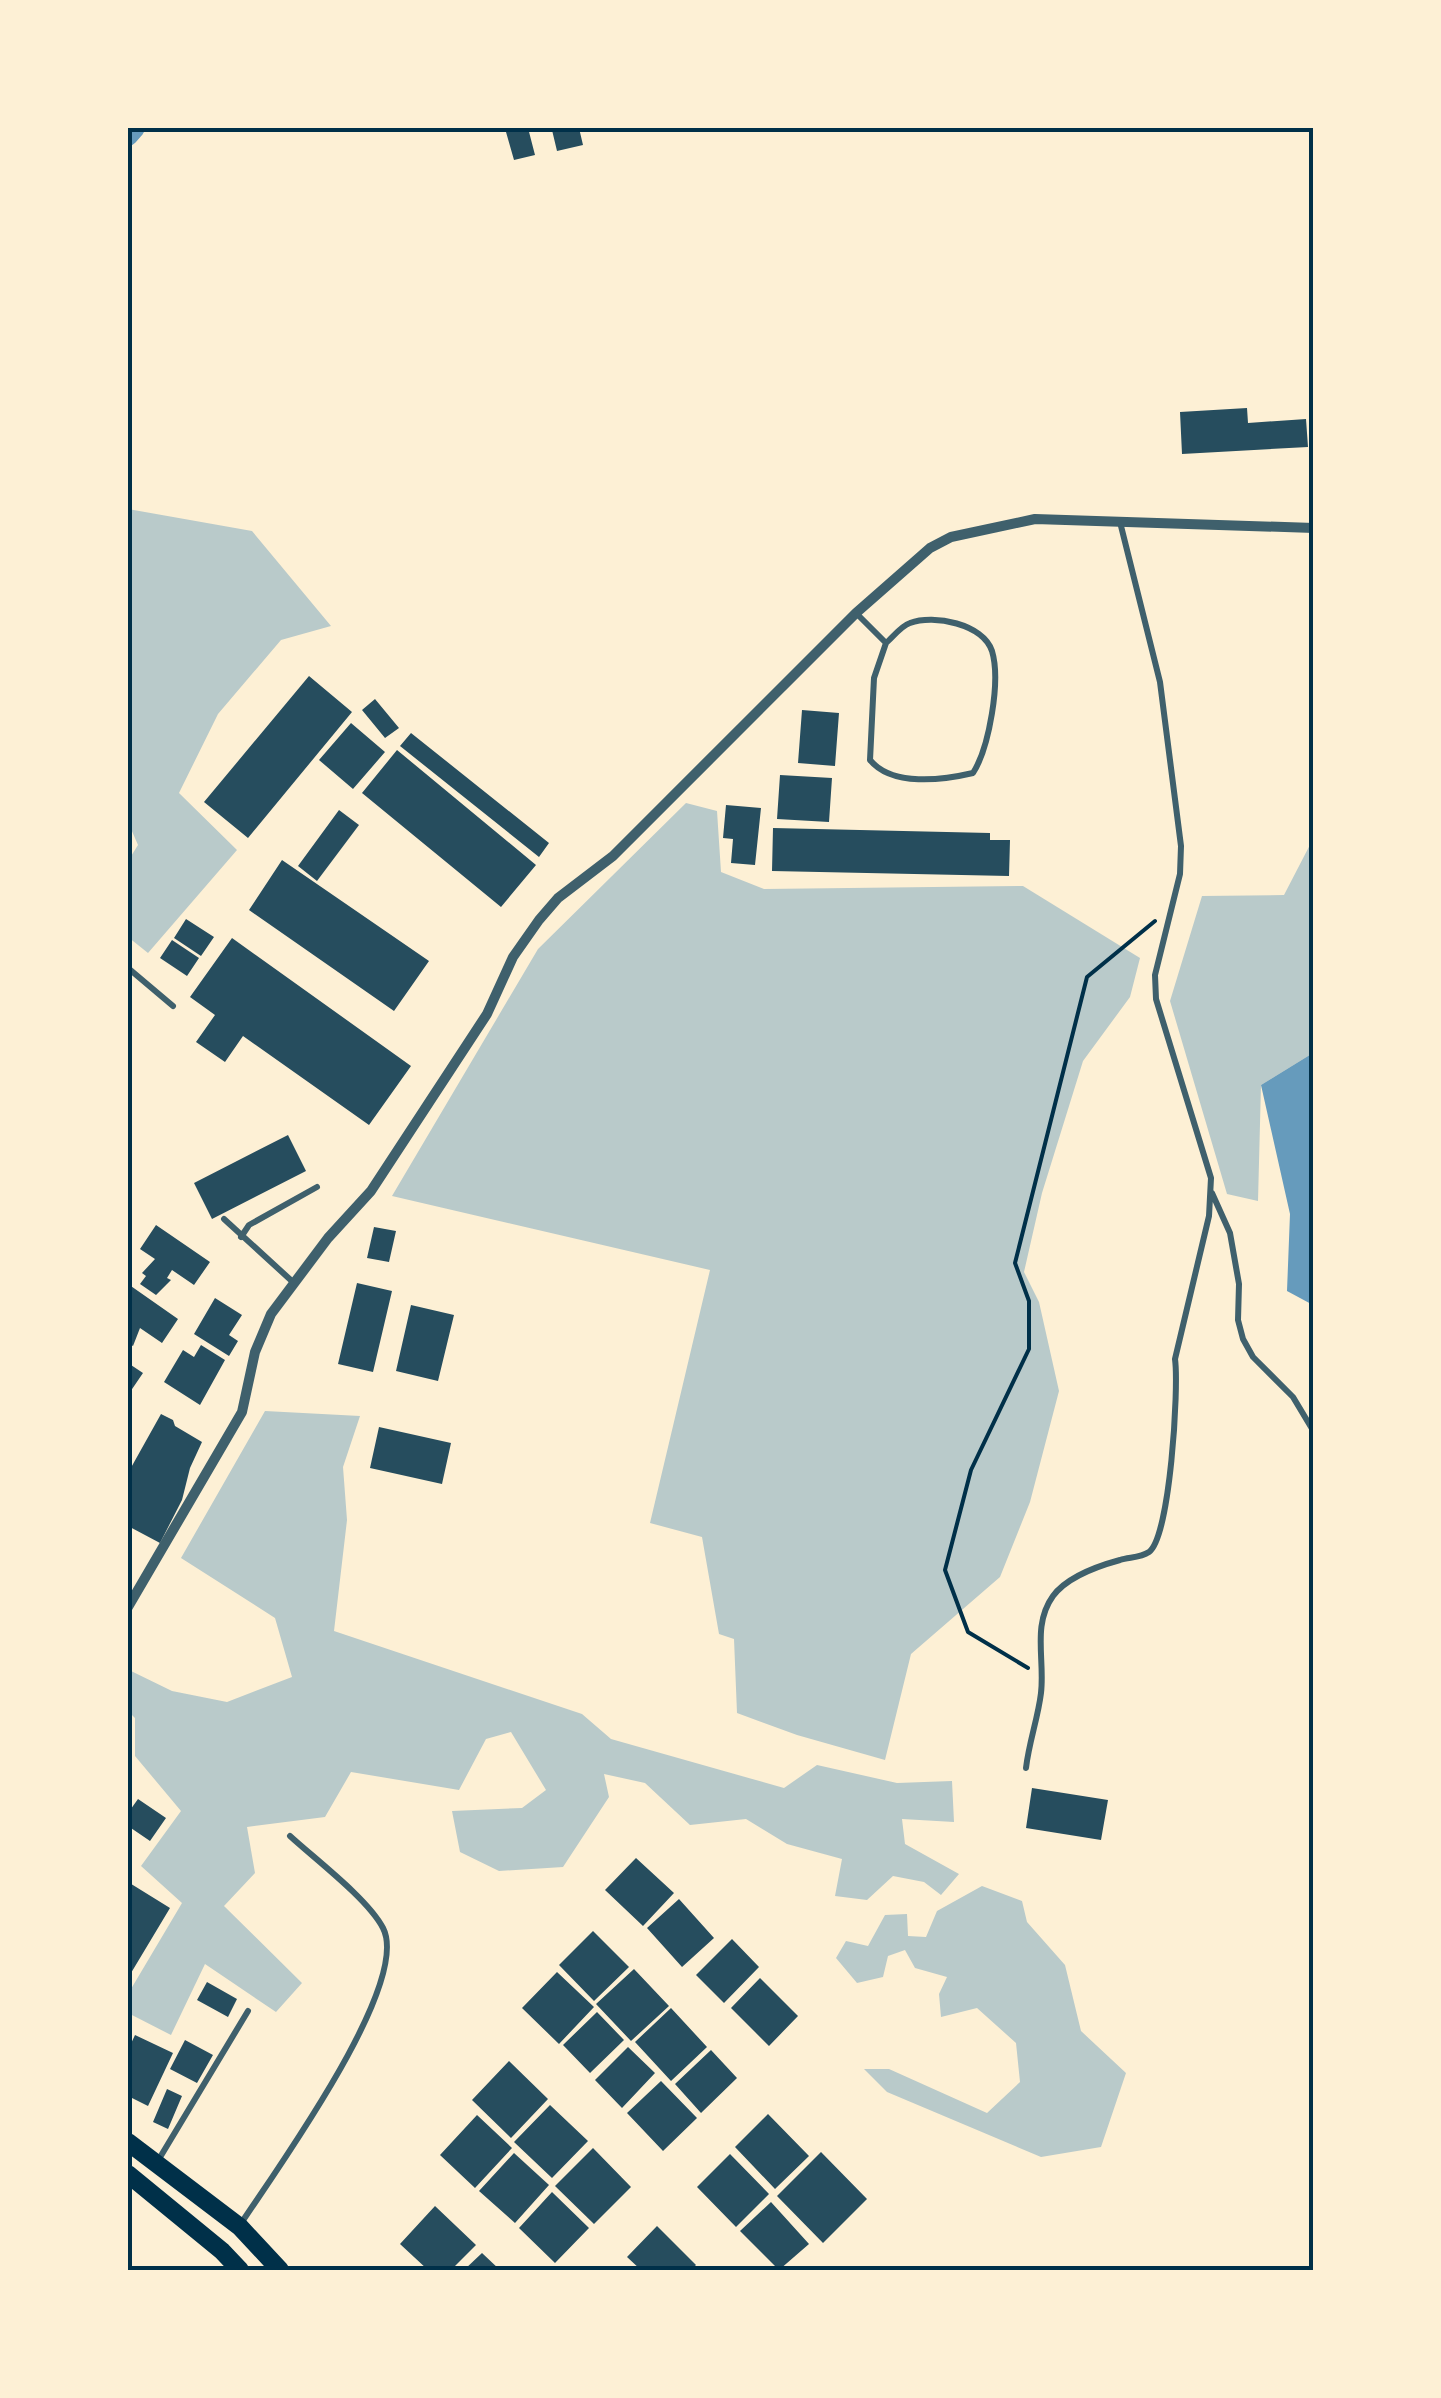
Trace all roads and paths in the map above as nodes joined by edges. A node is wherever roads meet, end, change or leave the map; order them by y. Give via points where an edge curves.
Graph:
1 (1120, 522) junction
2 (1314, 528) edge
3 (856, 614) junction
4 (886, 643) junction
5 (1170, 908) junction
6 (128, 968) edge
7 (173, 1006) dead end
8 (318, 1187) dead end
9 (1212, 1192) junction
10 (224, 1220) dead end
11 (241, 1238) junction
12 (294, 1283) junction
13 (1314, 1432) edge
14 (128, 1607) edge
15 (1042, 1676) junction
16 (1026, 1768) dead end
17 (290, 1836) dead end
18 (248, 2011) dead end
19 (128, 2142) edge
20 (156, 2165) junction
21 (128, 2174) edge
22 (240, 2226) junction
23 (240, 2270) edge
24 (280, 2270) edge

1 - 2 street
1 - 3 street via 1035,520 951,537
1 - 5 lane via 1160,682 1176,796 1180,874
3 - 4 lane
3 - 12 street via 613,856 539,920 487,1014 371,1191
4 - 4 lane via 907,623 926,620 968,628 992,648 992,708 974,773 911,778 878,770 870,760 874,678
5 - 9 lane via 1156,998
5 - 15 path via 1087,976 1015,1263 1029,1302 1029,1349 971,1470 945,1570 968,1632
6 - 7 lane
8 - 11 lane via 248,1224
9 - 13 lane via 1230,1233 1243,1339 1293,1396
9 - 15 lane via 1175,1358 1158,1544 1143,1556 1084,1574 1055,1594 1041,1622
10 - 11 lane
11 - 12 lane
12 - 14 street via 255,1352 242,1412
15 - 16 lane
17 - 22 lane via 384,1929 387,1954 360,2035
18 - 20 lane
19 - 20 main road
20 - 22 main road
21 - 23 main road
22 - 24 main road

